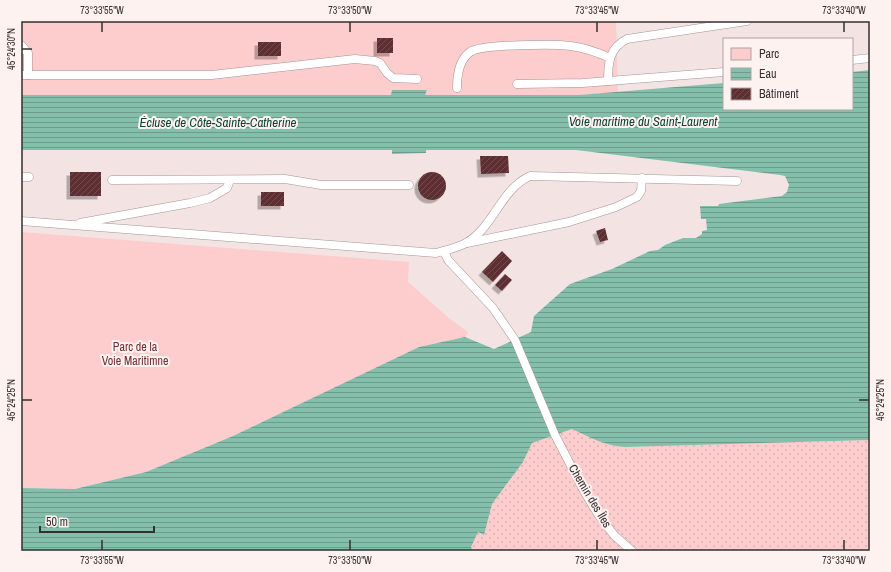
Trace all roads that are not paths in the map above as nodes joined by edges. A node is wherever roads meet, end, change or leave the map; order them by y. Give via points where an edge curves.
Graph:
1 (748, 21) edge
2 (21, 45) edge
3 (610, 58) junction
4 (870, 58) edge
5 (853, 60) edge
6 (723, 72) edge
7 (25, 75) edge
8 (417, 79) dead end
9 (608, 81) junction
10 (517, 84) dead end
11 (457, 88) dead end
12 (642, 178) junction
13 (112, 180) dead end
14 (230, 180) junction
15 (737, 182) dead end
16 (409, 185) dead end
17 (21, 221) edge
18 (65, 225) junction
19 (467, 243) junction
20 (444, 251) junction
21 (632, 551) edge

1 - 3 lane via 627,39 617,46
2 - 7 lane via 28,53
3 - 9 lane
3 - 11 lane via 594,50 569,46 501,46 474,49 464,59 457,77
4 - 5 lane
6 - 9 lane
7 - 8 lane via 212,75 354,59 375,61 393,78
9 - 10 lane
12 - 15 lane
12 - 19 lane via 641,191 637,197 616,207 569,222
12 - 19 lane via 530,176 513,187 480,232
13 - 14 lane
14 - 16 lane via 285,179 321,185
14 - 18 lane via 228,188 210,198
17 - 18 lane
18 - 20 lane via 424,253
19 - 20 lane
20 - 21 lane, Chemin des Îles via 448,260 493,308 514,340 555,435 598,514 614,535

